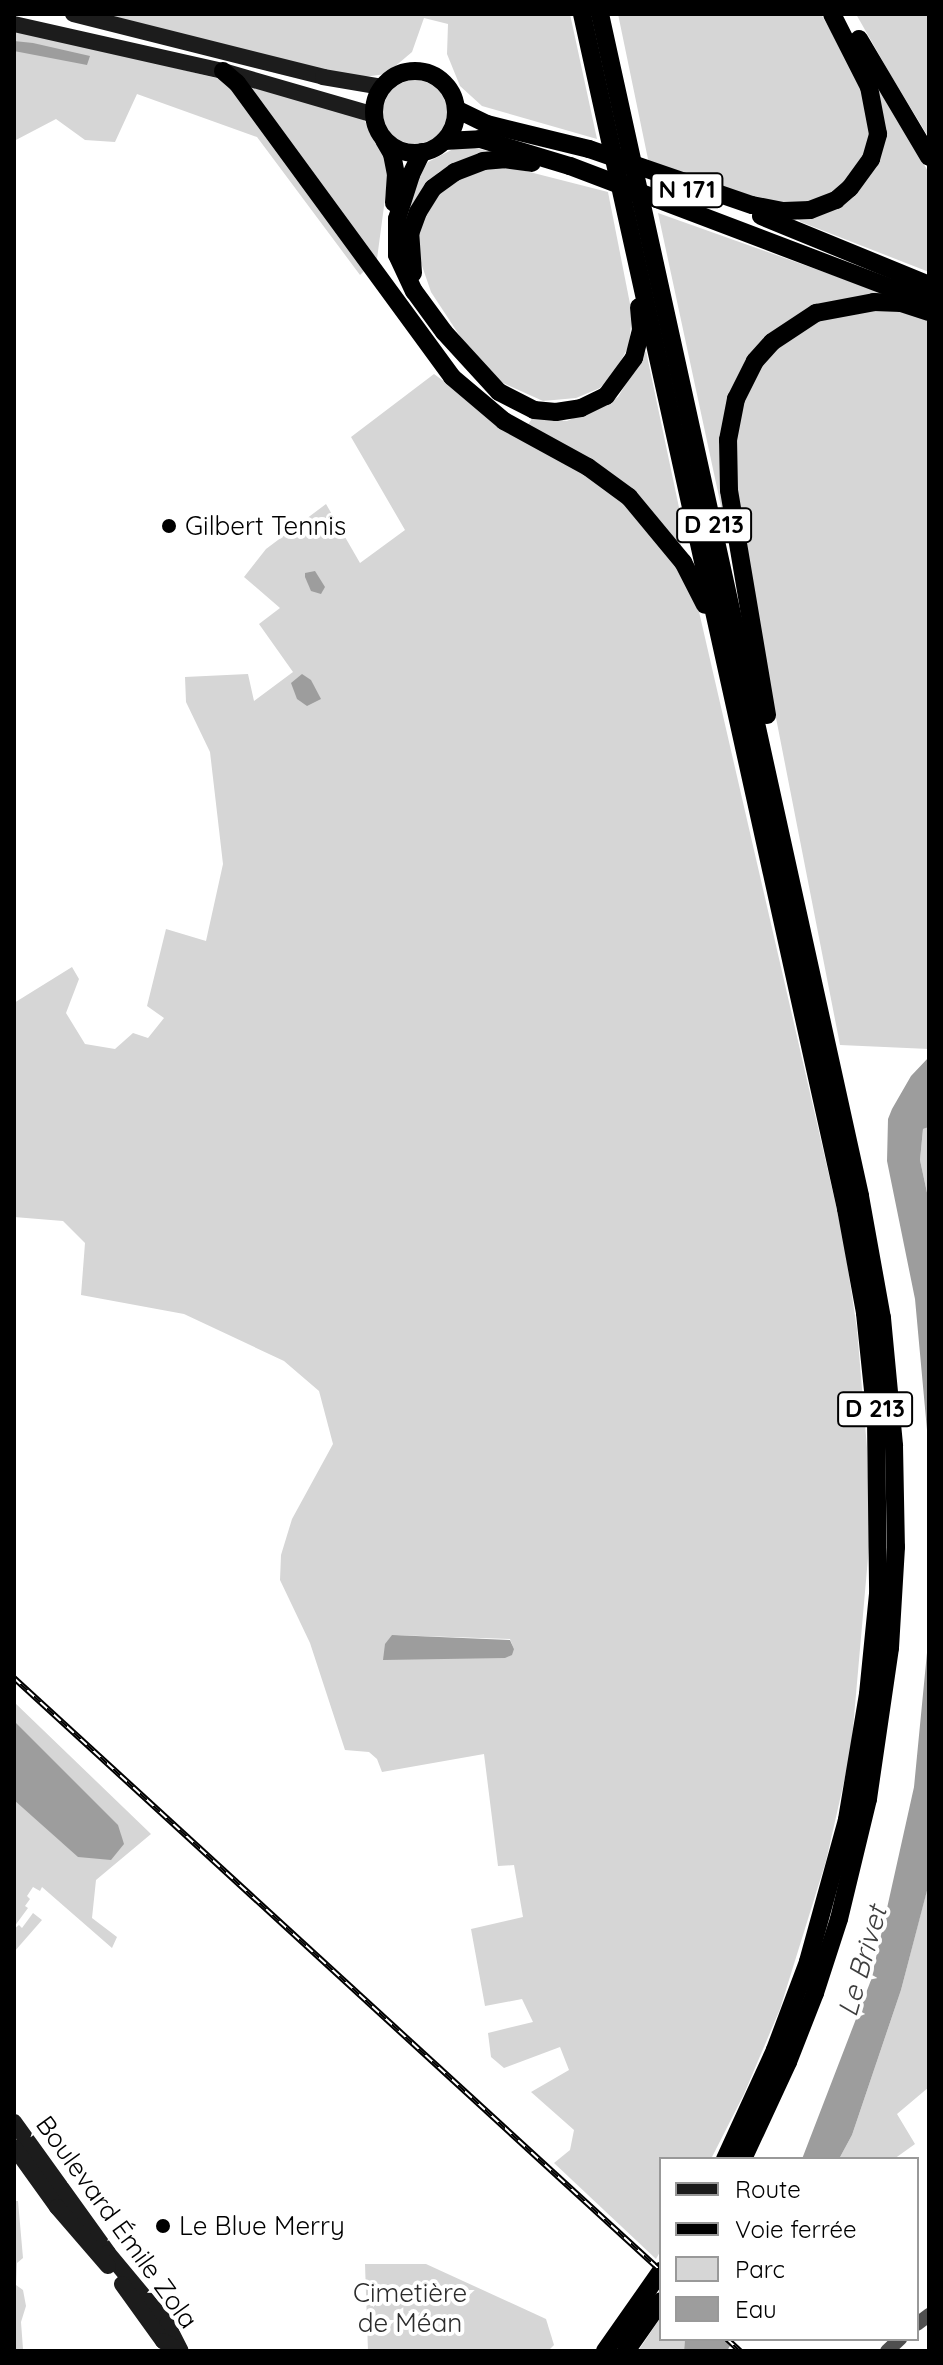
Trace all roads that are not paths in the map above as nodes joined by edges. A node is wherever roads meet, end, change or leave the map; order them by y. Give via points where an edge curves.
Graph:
1 (73, 14) edge
2 (582, 14) edge
3 (600, 14) edge
4 (608, 14) edge
5 (832, 14) edge
6 (844, 14) edge
7 (14, 24) edge
8 (606, 33) junction
9 (223, 71) junction
10 (382, 87) junction
11 (456, 109) junction
12 (374, 115) junction
13 (509, 131) junction
14 (383, 137) junction
15 (621, 138) junction
16 (444, 141) junction
17 (422, 152) junction
18 (929, 157) edge
19 (603, 179) junction
20 (642, 234) junction
21 (929, 285) edge
22 (414, 291) junction
23 (929, 303) edge
24 (929, 312) edge
25 (412, 325) junction
26 (726, 663) junction
27 (778, 820) junction
28 (14, 2122) edge
29 (14, 2147) edge
30 (726, 2157) edge
31 (744, 2157) edge
32 (656, 2294) edge
33 (180, 2351) edge
34 (605, 2351) edge
35 (626, 2351) edge

1 - 10 main road
2 - 15 highway, D 213
3 - 8 highway, D 213
4 - 8 highway
5 - 13 highway via 869,87 878,134 862,173 826,205 797,212 761,207 589,149
6 - 18 highway
7 - 9 main road
8 - 15 highway, D 213
9 - 12 main road
9 - 25 highway
10 - 11 highway via 406,71 428,72 447,85
10 - 12 highway
11 - 13 highway, N 171
11 - 16 highway
12 - 14 highway
13 - 21 highway, N 171 via 787,225
14 - 17 highway via 400,150
14 - 25 highway via 396,174 388,258
15 - 20 highway
15 - 20 highway, D 213 via 628,215
16 - 17 highway
16 - 19 highway, N 171 via 480,139
17 - 22 highway via 401,201 395,243
19 - 22 highway via 504,159 469,165 445,178 425,199 410,234
19 - 23 highway, N 171
20 - 22 highway via 630,259 641,318 634,358 606,396 568,411 534,410 499,392 458,350
20 - 26 highway, D 213
20 - 27 highway, D 213
24 - 27 highway via 901,303 859,303 804,319 755,361 732,409 729,490 782,802
25 - 26 highway via 452,377 486,408 629,497 683,562 701,593 717,651
26 - 30 highway, D 213 via 859,1275 876,1420 880,1548 861,1746 834,1874 775,2050
27 - 31 highway, D 213 via 877,1290 892,1420 896,1547 883,1707 858,1844 815,1993
28 - 33 main road, Boulevard Émile Zola via 108,2253 167,2324
29 - 33 main road, Boulevard Émile Zola via 163,2341
32 - 34 highway
32 - 35 highway

